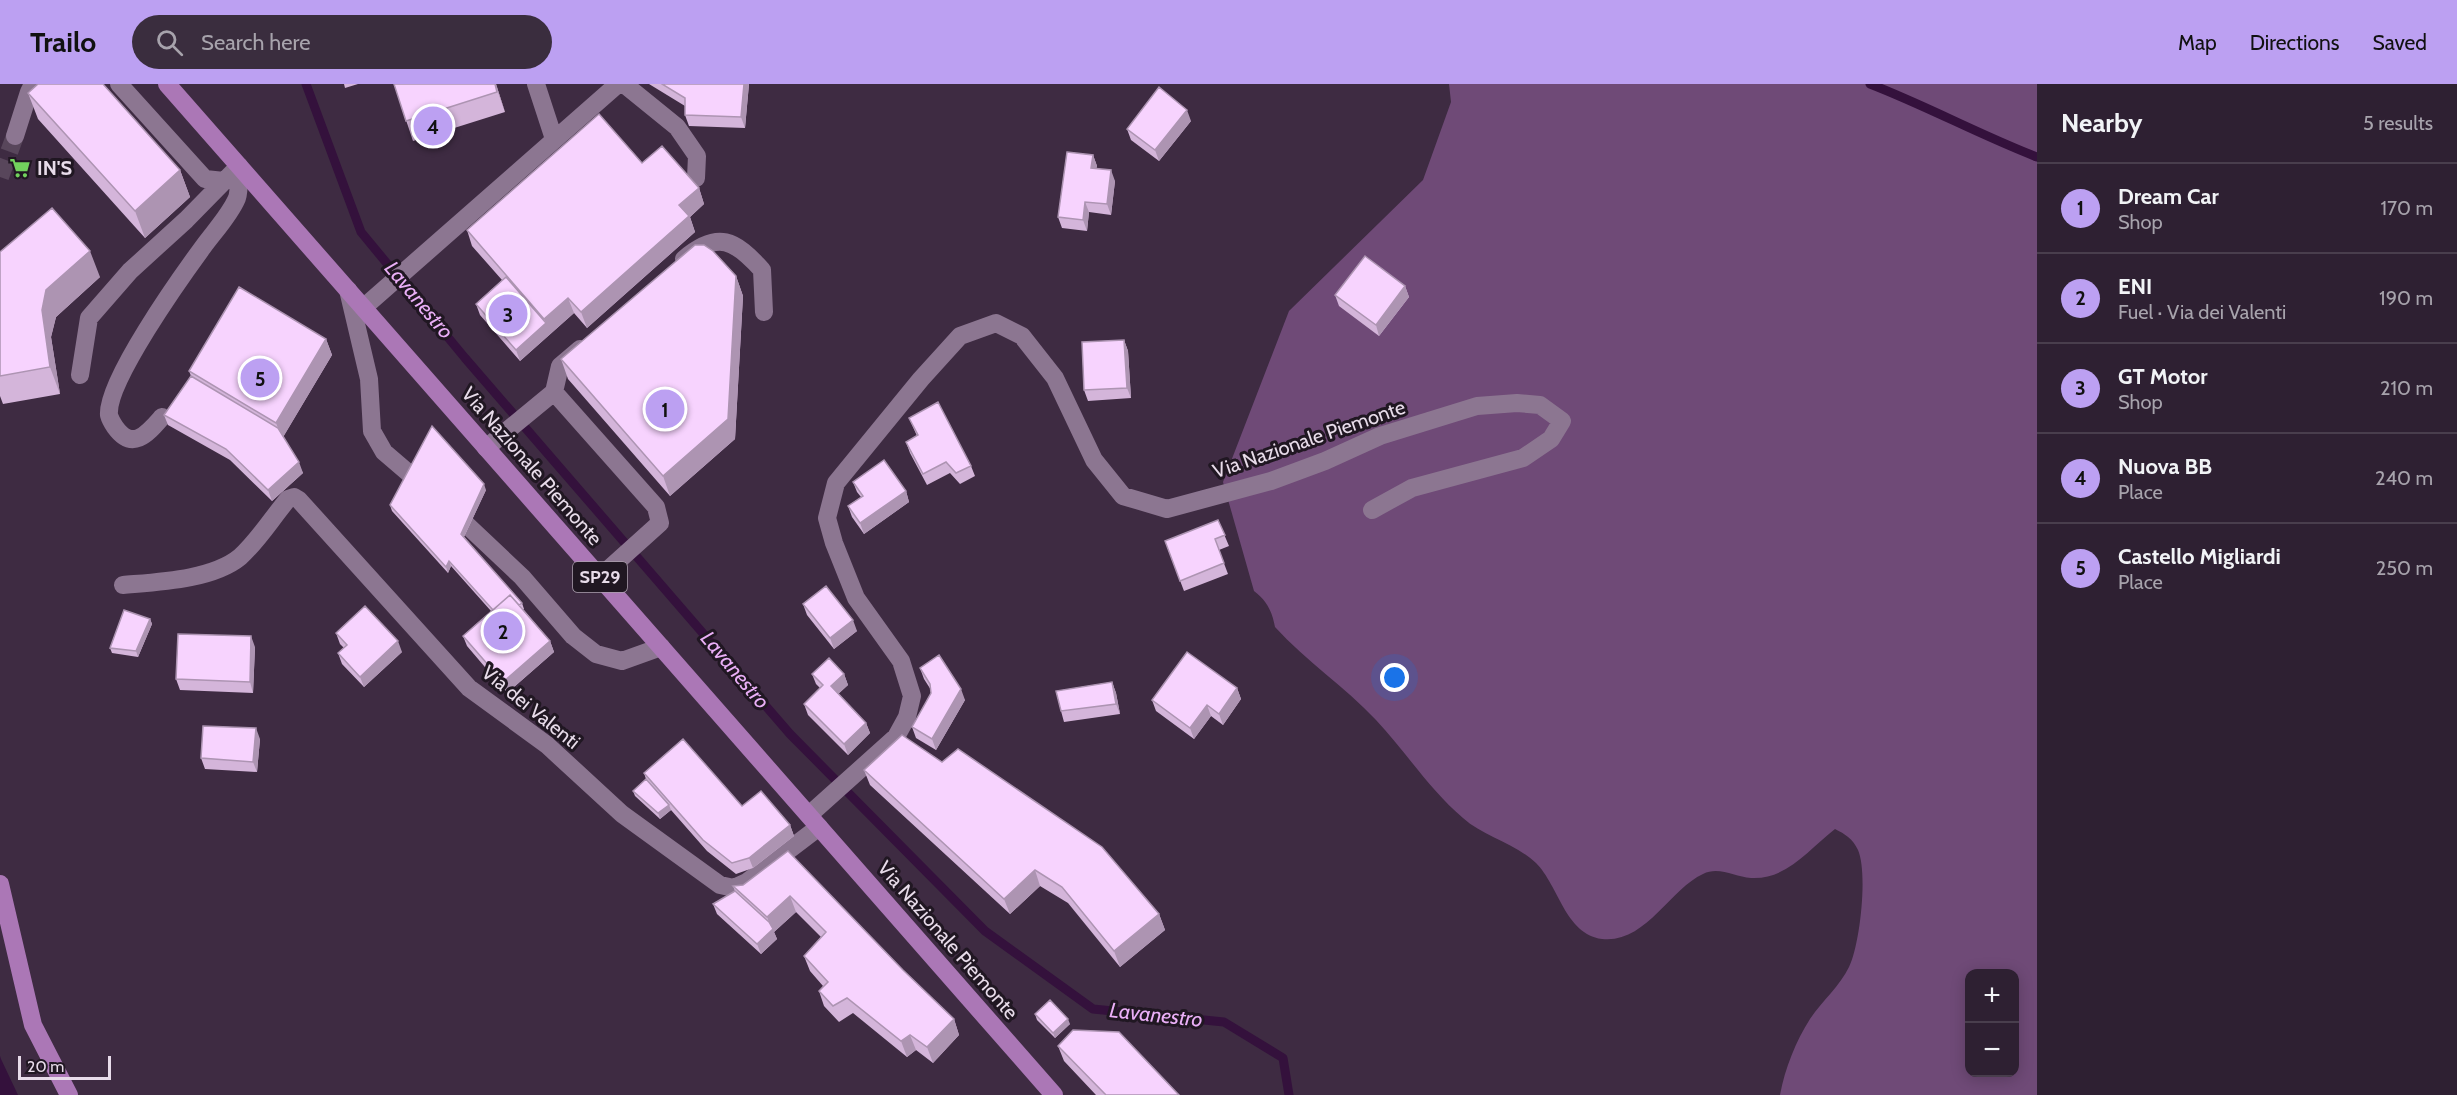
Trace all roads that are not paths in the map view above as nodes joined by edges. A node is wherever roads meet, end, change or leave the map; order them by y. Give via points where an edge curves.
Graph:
1 (33, 84) edge
2 (119, 84) edge
3 (167, 84) edge
4 (536, 84) edge
5 (618, 84) edge
6 (624, 84) edge
7 (15, 136) tunnel mouth
8 (554, 139) junction
9 (239, 166) junction
10 (696, 178) dead end
11 (224, 181) junction
12 (668, 272) edge
13 (348, 290) junction
14 (363, 308) junction
15 (764, 312) dead end
16 (596, 335) edge
17 (80, 375) dead end
18 (554, 392) junction
19 (162, 417) edge
20 (486, 448) junction
21 (1372, 510) dead end
22 (600, 578) junction
23 (123, 585) dead end
24 (661, 647) junction
25 (814, 821) junction
26 (0, 884) edge
27 (69, 1095) edge
28 (1054, 1095) edge

1 - 7 street
2 - 11 street via 205,179
3 - 9 main road, Via Nazionale Piemonte / SP29
4 - 8 street
5 - 8 street
6 - 10 street via 676,127 698,156
8 - 14 street
9 - 11 street
9 - 13 main road, Via Nazionale Piemonte / SP29
9 - 19 street via 237,197 139,343 110,403 109,417 114,427 134,439 146,435
11 - 17 street via 130,271 89,318
12 - 15 street via 695,249 711,241 726,240 748,254 762,270
13 - 14 main road, Via Nazionale Piemonte / SP29
13 - 24 street via 369,379 372,431 384,452 481,536 573,636 596,654 622,661
14 - 20 main road, Via Nazionale Piemonte / SP29
16 - 18 street via 560,366
18 - 20 street
18 - 22 street via 656,507 660,523
20 - 22 main road, Via Nazionale Piemonte / SP29
21 - 25 street, Via Nazionale Piemonte via 1412,488 1522,458 1551,440 1563,421 1540,405 1477,406 1380,436 1271,481 1167,509 1123,496 1095,460 1055,378 1022,336 996,323 960,336 836,483 827,518 856,598 901,661 912,696 896,737
22 - 24 main road, Via Nazionale Piemonte / SP29
23 - 25 street, Via dei Valenti via 218,570 240,557 288,499 294,497 469,688 547,745 622,814 720,885 734,888 747,882
24 - 25 main road, Via Nazionale Piemonte / SP29
25 - 28 main road, Via Nazionale Piemonte / SP29
26 - 27 main road via 33,1025

